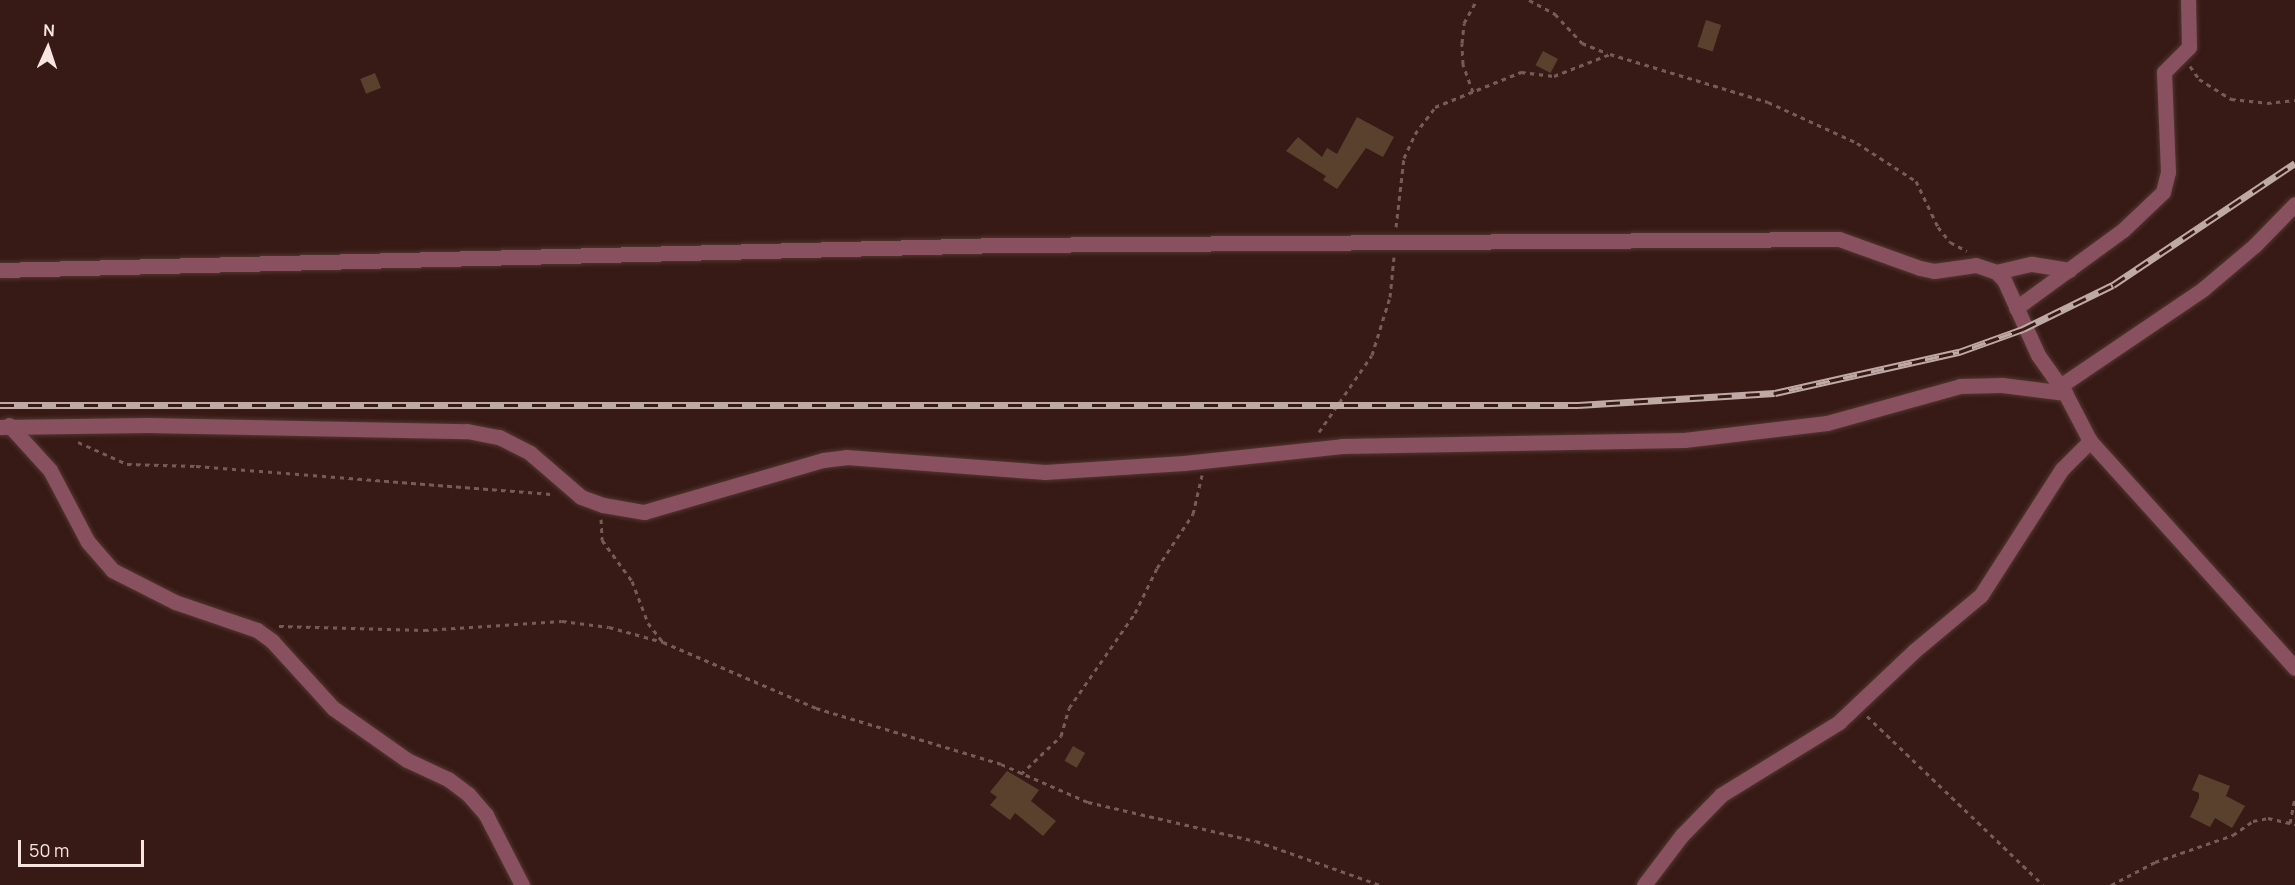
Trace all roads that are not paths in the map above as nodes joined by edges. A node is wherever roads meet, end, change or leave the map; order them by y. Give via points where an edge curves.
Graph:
1 (2188, 0) edge
2 (2295, 204) edge
3 (0, 270) edge
4 (2070, 270) junction
5 (1996, 272) junction
6 (2016, 308) junction
7 (2062, 390) junction
8 (4, 425) edge
9 (2090, 441) junction
10 (2295, 668) edge
11 (522, 885) edge
12 (1644, 885) edge

1 - 4 street via 2189,42 2184,54 2164,72 2168,172 2163,192 2123,230
2 - 7 street via 2203,289
3 - 5 street via 1002,245 1732,242 1827,237 1857,243 1934,271 1976,265
4 - 5 street via 2032,264
4 - 6 street
5 - 6 street
6 - 7 street via 2038,355
7 - 8 street via 2002,384 1960,386 1827,423 1684,440 1375,445 1202,462 1014,472 846,457 823,460 644,512 581,497 530,453 499,437 467,430
7 - 9 street
8 - 11 street via 50,470 88,542 112,570 175,602 257,630 283,652 333,708 407,760 448,779 468,794 486,815
9 - 10 street
9 - 12 street via 2062,469 1981,596 1818,737 1721,795 1682,835

